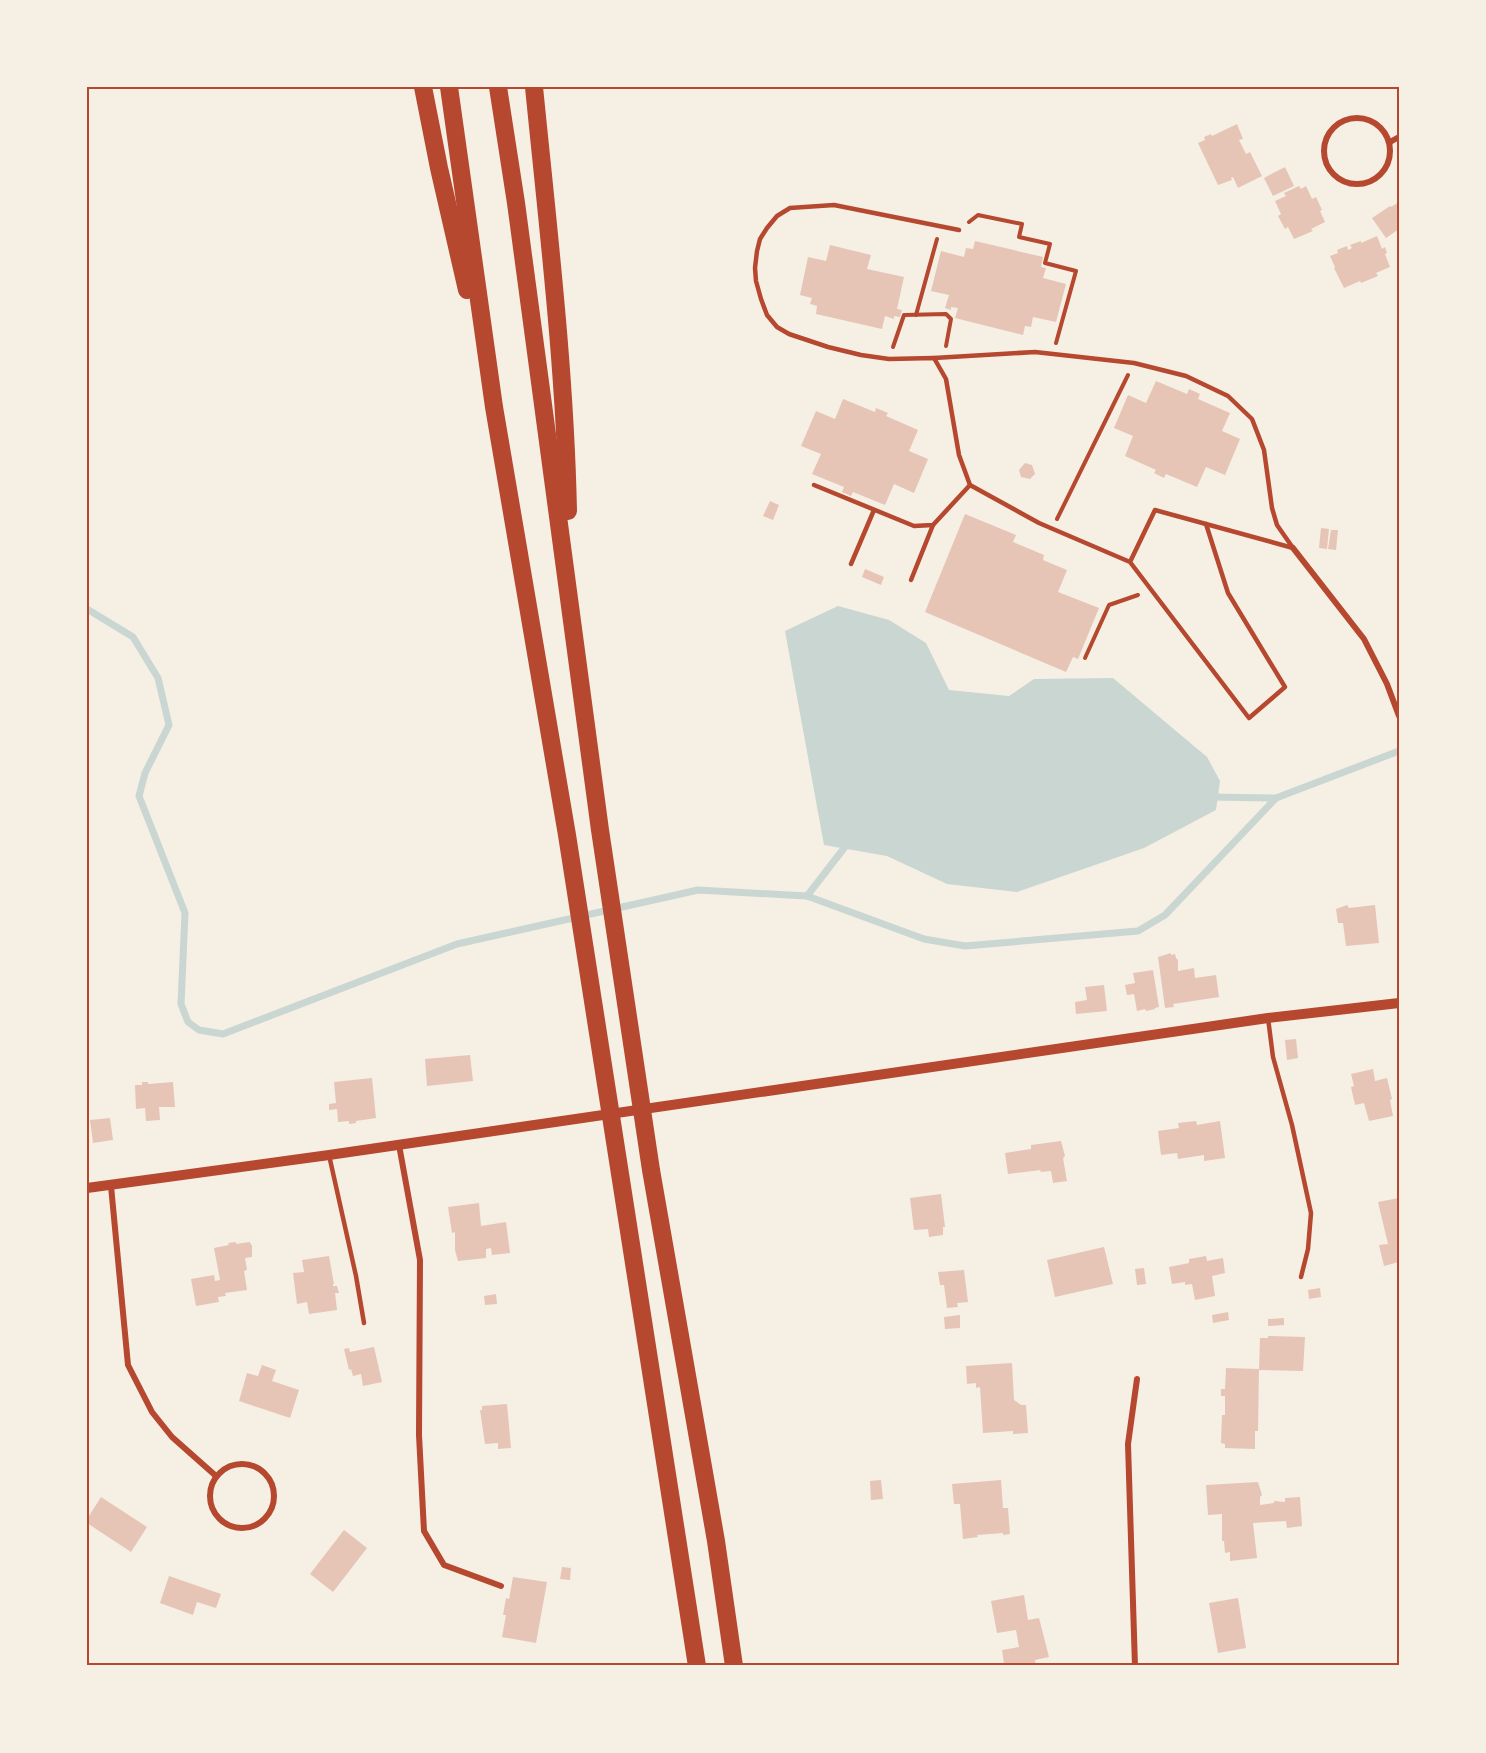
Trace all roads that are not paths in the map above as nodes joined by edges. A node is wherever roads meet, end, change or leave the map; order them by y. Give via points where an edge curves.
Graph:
1 (423, 87) edge
2 (449, 87) edge
3 (498, 87) edge
4 (534, 87) edge
5 (1399, 138) edge
6 (1390, 142) junction
7 (959, 230) road end
8 (934, 358) junction
9 (494, 407) junction
10 (814, 485) dead end
11 (970, 485) junction
12 (874, 510) junction
13 (1206, 524) junction
14 (933, 525) junction
15 (1293, 548) junction
16 (1130, 562) junction
17 (851, 564) dead end
18 (911, 580) dead end
19 (569, 597) junction
20 (1399, 716) edge
21 (1399, 1003) edge
22 (1268, 1018) junction
23 (399, 1145) junction
24 (329, 1155) junction
25 (111, 1186) junction
26 (87, 1188) edge
27 (1300, 1277) dead end
28 (364, 1323) dead end
29 (1137, 1379) dead end
30 (216, 1476) junction
31 (501, 1586) dead end
32 (697, 1666) edge
33 (734, 1666) edge
34 (1135, 1666) edge

1 - 9 highway
2 - 9 highway
3 - 19 highway
4 - 19 highway via 566,439
5 - 6 street
6 - 6 street via 1385,132 1368,119 1346,120 1329,134 1324,155 1327,165 1342,181 1364,184 1383,173 1391,153
7 - 8 lane via 834,205 790,208 777,216 760,239 757,251 756,281 767,315 777,327 861,355
8 - 11 lane via 946,378 959,455
8 - 15 lane via 1035,352 1134,363 1186,376 1228,396 1252,419 1264,450 1277,525
9 - 32 highway via 567,835
10 - 12 lane
11 - 14 lane
11 - 16 lane via 1039,523
12 - 14 lane via 914,526
12 - 17 lane
13 - 15 lane
13 - 16 lane via 1155,510
13 - 16 lane via 1228,593 1285,687 1249,718
14 - 18 lane
15 - 20 street via 1364,639
19 - 33 highway via 651,1170
21 - 22 street
22 - 23 street
22 - 27 lane via 1273,1057 1311,1213 1308,1249
23 - 24 street
23 - 31 street via 420,1260 419,1435 424,1531 444,1565
24 - 25 street
24 - 28 lane
25 - 26 street
25 - 30 street via 128,1365 152,1412 172,1437
29 - 34 street via 1128,1444
30 - 30 street via 210,1500 222,1521 246,1528 267,1516 273,1492 261,1471 238,1464

